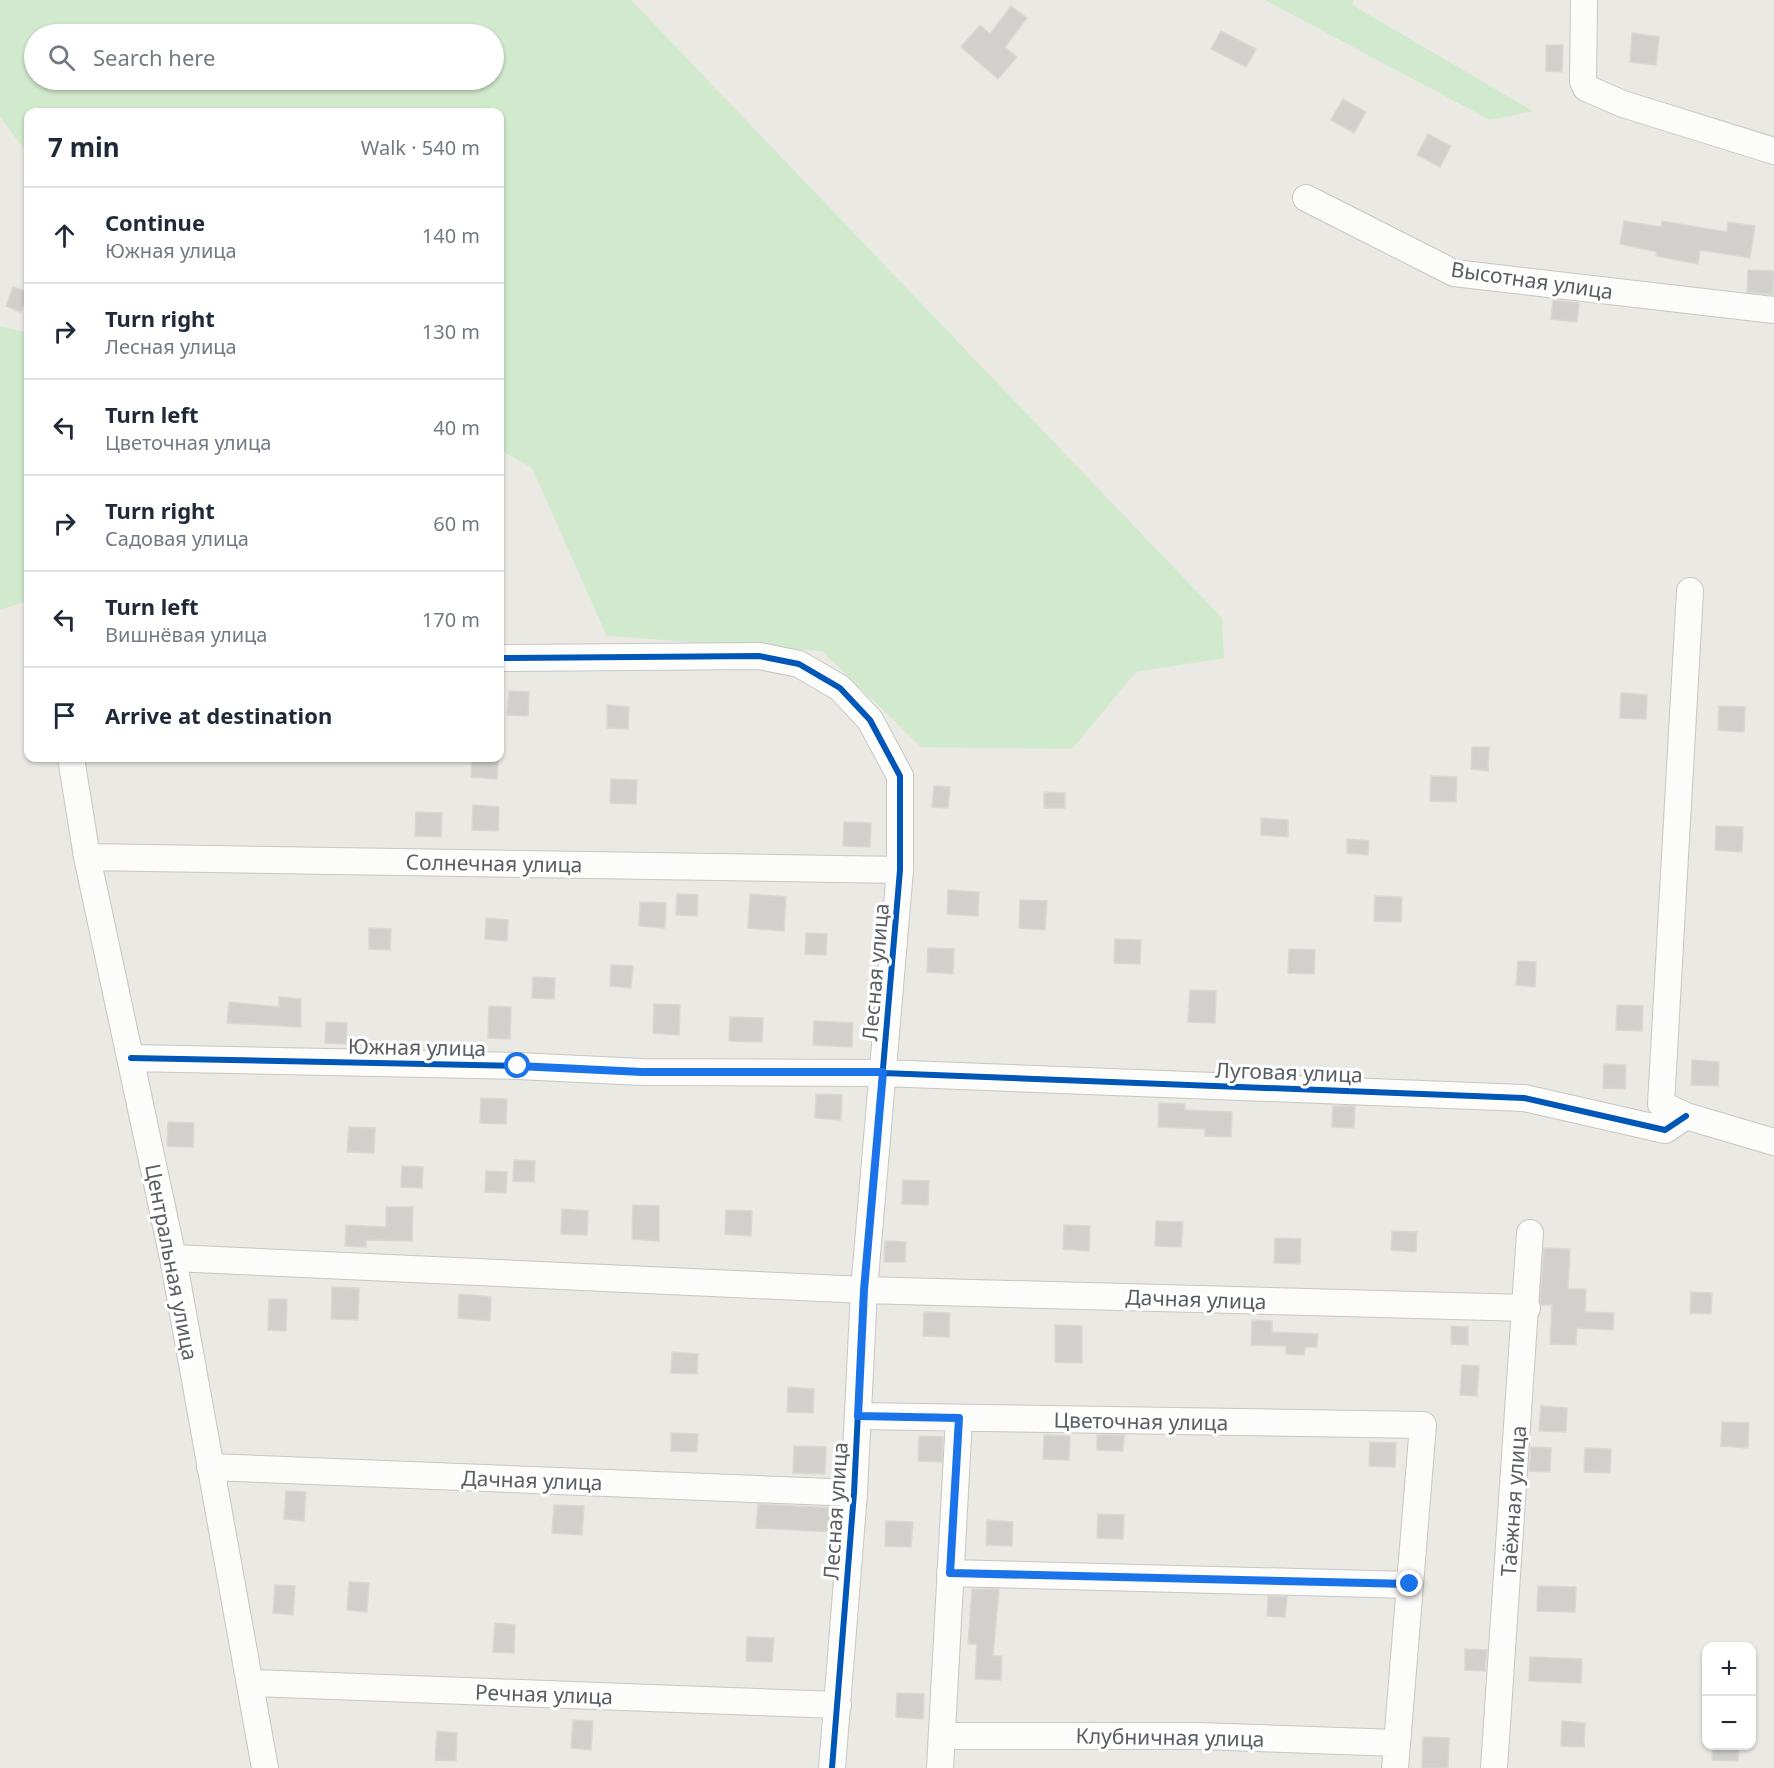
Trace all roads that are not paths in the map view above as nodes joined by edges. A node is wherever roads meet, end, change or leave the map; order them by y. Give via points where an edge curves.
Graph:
1 (1584, 0) edge
2 (1774, 151) edge
3 (1306, 198) dead end
4 (1774, 310) edge
5 (1690, 591) dead end
6 (504, 658) edge
7 (71, 762) edge
8 (87, 856) junction
9 (900, 870) junction
10 (131, 1058) junction
11 (883, 1072) junction
12 (1686, 1116) junction
13 (1774, 1142) edge
14 (1530, 1233) dead end
15 (173, 1258) junction
16 (864, 1290) junction
17 (1527, 1308) junction
18 (858, 1416) junction
19 (959, 1418) junction
20 (210, 1467) junction
21 (854, 1493) junction
22 (950, 1573) junction
23 (1410, 1584) junction
24 (251, 1683) junction
25 (838, 1705) junction
26 (942, 1736) junction
27 (1397, 1743) junction
28 (265, 1768) edge
29 (832, 1768) edge
30 (940, 1768) edge
31 (1395, 1768) edge
32 (1494, 1768) edge

1 - 2 street via 1586,88 1623,104
3 - 4 street, Высотная улица via 1454,273
5 - 12 street via 1661,1104
6 - 9 street, Лесная улица via 759,656 800,664 840,688 870,720 900,776
7 - 8 street, Центральная улица
8 - 9 street, Солнечная улица
8 - 10 street, Центральная улица
9 - 11 street, Лесная улица
10 - 11 street, Южная улица via 642,1072
10 - 15 street, Центральная улица
11 - 12 street, Луговая улица via 1524,1098 1665,1130
11 - 16 street, Лесная улица
12 - 13 street
14 - 17 street, Таёжная улица
15 - 16 street, Дачная улица
15 - 20 street, Центральная улица
16 - 17 street, Дачная улица
16 - 18 street, Лесная улица
17 - 32 street, Таёжная улица
18 - 19 street, Цветочная улица
18 - 21 street, Лесная улица
19 - 22 street
19 - 23 street, Цветочная улица via 1423,1425
20 - 21 street, Дачная улица
20 - 24 street, Центральная улица
21 - 25 street, Лесная улица
22 - 23 street
22 - 26 street
23 - 27 street
24 - 25 street, Речная улица
24 - 28 street, Центральная улица
25 - 29 street, Лесная улица
26 - 27 street, Клубничная улица via 1199,1736
26 - 30 street
27 - 31 street

